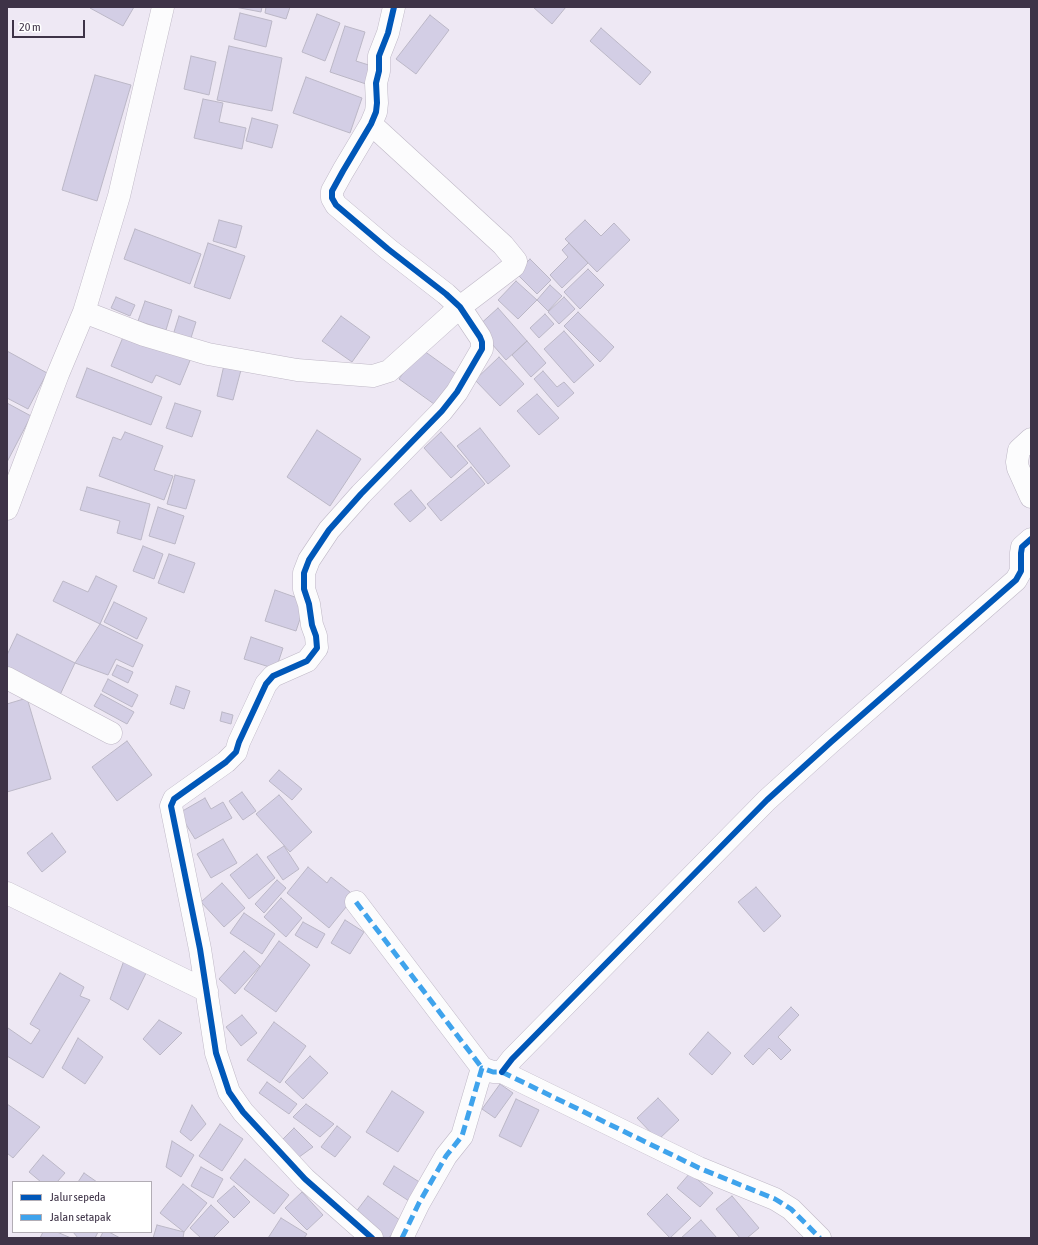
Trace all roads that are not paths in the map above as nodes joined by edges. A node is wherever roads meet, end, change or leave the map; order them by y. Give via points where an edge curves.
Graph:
1 (163, 7) edge
2 (394, 7) edge
3 (371, 124) junction
4 (460, 307) junction
5 (84, 312) junction
6 (1031, 440) edge
7 (1031, 497) edge
8 (7, 509) edge
9 (1031, 539) edge
10 (7, 678) edge
11 (111, 733) dead end
12 (7, 893) edge
13 (356, 902) dead end
14 (207, 992) junction
15 (492, 1070) junction
16 (372, 1238) edge
17 (402, 1238) edge
18 (820, 1238) edge

1 - 5 street via 119,196
2 - 3 street via 380,56 376,83 376,112
3 - 4 street via 332,191 333,202
3 - 4 street via 512,256 514,266
4 - 5 street via 389,371 373,376 297,370 208,354 144,335
4 - 14 street via 476,329 482,342 482,349 458,392 435,420 329,530 309,560 304,573 304,590 317,648 307,661 273,676 266,684 236,752 174,799 171,806
5 - 8 street
6 - 7 street via 1019,450 1017,462
9 - 15 street via 1022,547 1019,578 767,800 512,1059
10 - 11 street
12 - 14 street
13 - 15 street
14 - 16 street via 216,1054 229,1092 243,1112 305,1179
15 - 17 street via 462,1136 446,1156
15 - 18 street via 699,1168 775,1199 795,1213

